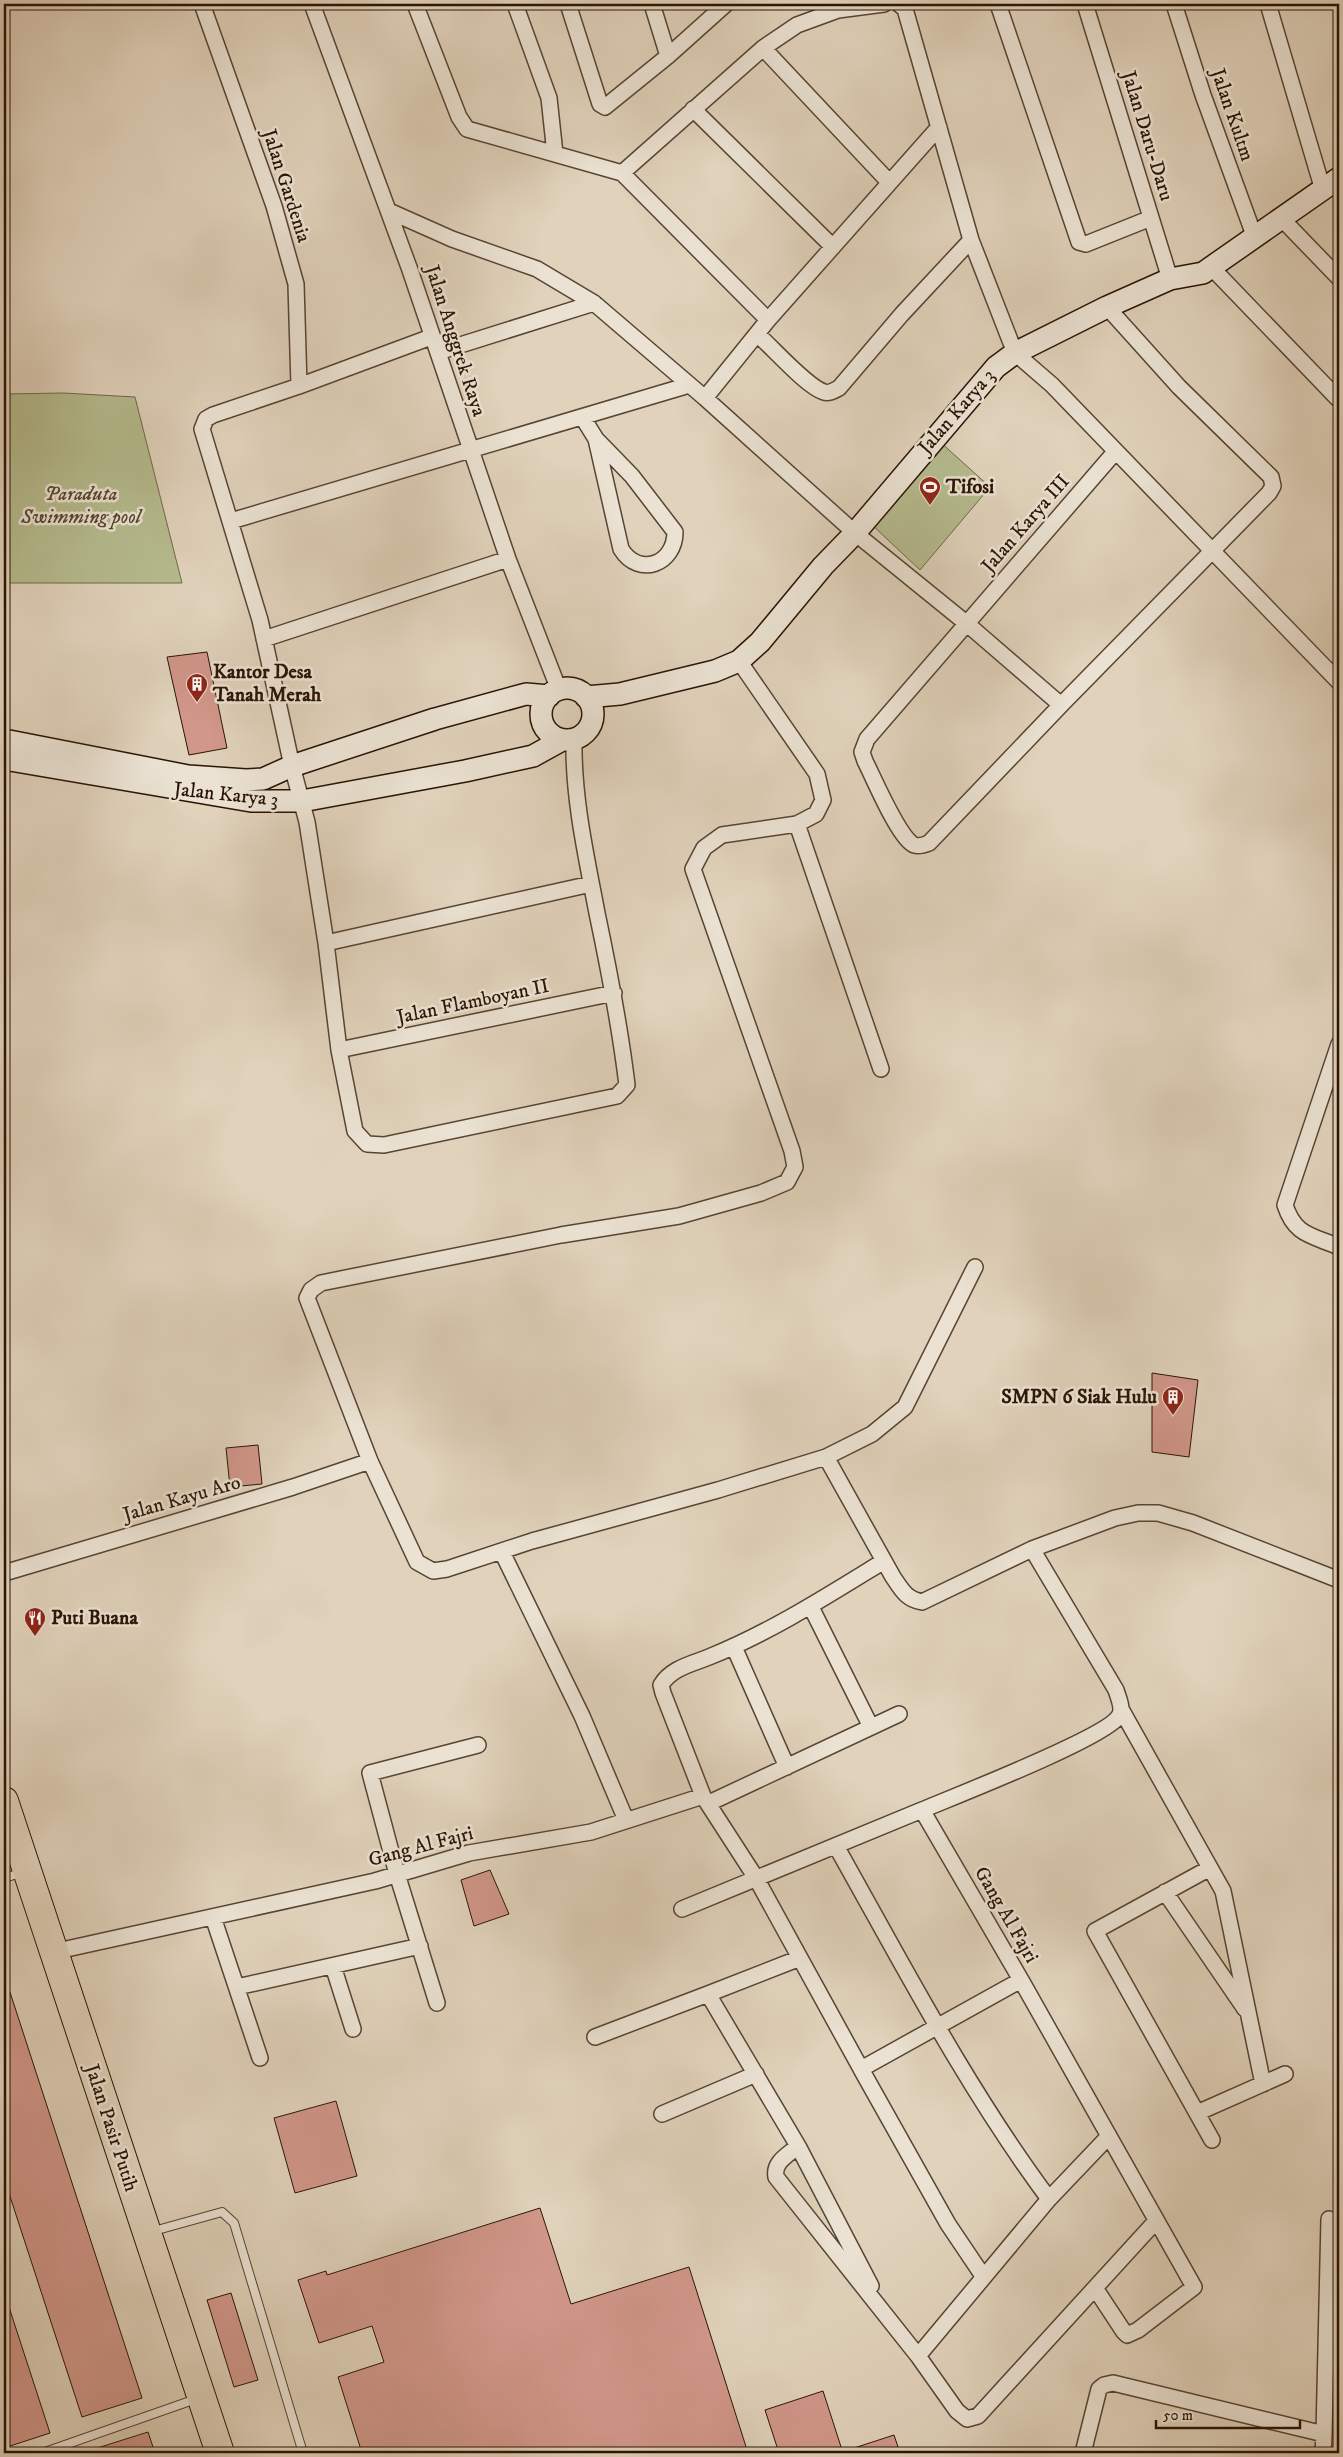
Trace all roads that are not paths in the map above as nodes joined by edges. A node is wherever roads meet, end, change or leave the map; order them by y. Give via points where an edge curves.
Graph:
1 (202, 4) edge
2 (312, 4) edge
3 (415, 4) edge
4 (515, 4) edge
5 (568, 4) edge
6 (652, 4) edge
7 (726, 4) edge
8 (884, 4) edge
9 (899, 4) edge
10 (998, 4) edge
11 (1085, 4) edge
12 (1174, 4) edge
13 (1268, 4) edge
14 (762, 48) junction
15 (668, 56) junction
16 (693, 109) junction
17 (939, 127) junction
18 (555, 154) junction
19 (622, 173) junction
20 (889, 182) junction
21 (1331, 184) edge
22 (388, 211) junction
23 (1151, 218) junction
24 (1282, 219) junction
25 (1255, 238) junction
26 (971, 240) junction
27 (833, 247) junction
28 (1212, 268) junction
29 (1339, 278) edge
30 (1170, 279) junction
31 (594, 304) junction
32 (1108, 307) junction
33 (768, 320) junction
34 (758, 335) junction
35 (432, 337) junction
36 (438, 352) junction
37 (1015, 352) junction
38 (690, 385) junction
39 (299, 386) junction
40 (705, 398) junction
41 (1339, 400) edge
42 (583, 418) junction
43 (596, 440) junction
44 (469, 449) junction
45 (1115, 452) junction
46 (231, 521) junction
47 (855, 533) junction
48 (1212, 552) junction
49 (508, 559) junction
50 (966, 623) junction
51 (264, 639) junction
52 (739, 661) junction
53 (1339, 682) edge
54 (554, 693) junction
55 (620, 694) junction
56 (586, 696) junction
57 (1061, 705) junction
58 (592, 722) junction
59 (4, 740) edge
60 (568, 740) junction
61 (4, 759) edge
62 (292, 766) junction
63 (187, 784) junction
64 (302, 801) junction
65 (797, 824) junction
66 (591, 884) junction
67 (326, 943) junction
68 (614, 993) junction
69 (1339, 1044) edge
70 (340, 1050) junction
71 (881, 1069) dead end
72 (1339, 1247) edge
73 (975, 1267) dead end
74 (826, 1457) junction
75 (370, 1461) junction
76 (1032, 1550) junction
77 (502, 1552) junction
78 (884, 1561) junction
79 (4, 1573) edge
80 (1339, 1580) edge
81 (811, 1607) junction
82 (734, 1648) junction
83 (1121, 1709) junction
84 (899, 1714) dead end
85 (871, 1727) junction
86 (478, 1745) dead end
87 (787, 1767) junction
88 (706, 1800) junction
89 (4, 1801) edge
90 (922, 1810) junction
91 (626, 1820) junction
92 (836, 1846) junction
93 (1210, 1868) junction
94 (397, 1874) junction
95 (15, 1875) edge
96 (756, 1878) junction
97 (1165, 1892) junction
98 (682, 1910) dead end
99 (213, 1917) junction
100 (420, 1946) junction
101 (53, 1952) junction
102 (800, 1958) junction
103 (333, 1966) junction
104 (1021, 1980) junction
105 (237, 1987) junction
106 (708, 1994) junction
107 (437, 2003) dead end
108 (1249, 2015) junction
109 (938, 2026) junction
110 (353, 2028) dead end
111 (595, 2037) dead end
112 (260, 2058) dead end
113 (862, 2069) junction
114 (756, 2074) junction
115 (1285, 2074) dead end
116 (1263, 2084) junction
117 (1197, 2112) junction
118 (662, 2114) dead end
119 (1108, 2136) junction
120 (1212, 2140) dead end
121 (798, 2146) junction
122 (1049, 2199) junction
123 (1328, 2220) dead end
124 (1156, 2221) junction
125 (146, 2233) junction
126 (984, 2276) junction
127 (1095, 2288) junction
128 (886, 2316) junction
129 (918, 2356) junction
130 (1333, 2380) edge
131 (200, 2398) junction
132 (1324, 2434) junction
133 (42, 2453) edge
134 (220, 2453) edge
135 (302, 2453) edge
136 (1083, 2453) edge
137 (1323, 2453) edge

1 - 39 street, Jalan Gardenia via 274,206 296,284
2 - 22 street, Jalan Anggrek Raya
3 - 18 street via 462,124 467,129
4 - 18 street via 549,98
5 - 15 street via 602,106 608,106
6 - 15 street
7 - 15 street
8 - 14 street via 838,10 797,25
9 - 17 street via 904,10
10 - 23 street via 1079,242 1086,244
11 - 23 street, Jalan Daru-Daru
12 - 25 street, Jalan Kultm
13 - 21 street
14 - 16 street
14 - 20 street
16 - 19 street
16 - 27 street
17 - 20 street
17 - 26 street
18 - 19 street
19 - 33 street
20 - 27 street
21 - 24 street, Jalan Karya 3
22 - 31 street via 452,239 537,269
22 - 35 street, Jalan Anggrek Raya
23 - 30 street, Jalan Daru-Daru
24 - 25 street, Jalan Karya 3
24 - 29 street
25 - 28 street, Jalan Karya 3
26 - 34 street via 839,388 824,392
26 - 37 street
27 - 33 street
28 - 30 street, Jalan Karya 3 via 1194,276
28 - 41 street
30 - 32 street, Jalan Karya 3
31 - 36 street
31 - 38 street
32 - 37 street, Jalan Karya 3
32 - 48 street via 1179,387 1271,477 1273,486 1269,494
33 - 34 street
34 - 40 street
35 - 36 street, Jalan Anggrek Raya
35 - 39 street
36 - 44 street, Jalan Anggrek Raya
37 - 45 street via 1052,385
37 - 47 street, Jalan Karya 3 via 996,367 966,400
38 - 40 street
38 - 42 street
39 - 46 street via 213,415 203,424 202,430
40 - 47 street
42 - 43 street
42 - 44 street
43 - 43 street via 621,549 636,563 648,566 660,561 672,549 674,532 632,476
44 - 46 street
44 - 49 street, Jalan Anggrek Raya
45 - 48 street
45 - 50 street, Jalan Karya III
46 - 51 street
47 - 50 street
47 - 52 street, Jalan Karya 3 via 760,642
48 - 53 street
48 - 57 street
49 - 51 street
49 - 54 street, Jalan Anggrek Raya
50 - 57 street
50 - 57 street, Jalan Karya III via 863,747 865,762 894,819 911,844 922,846 929,843
51 - 62 street
52 - 55 street, Jalan Karya 3 via 715,671
52 - 65 street via 817,774 823,800 816,814
54 - 56 street, Jalan Karya 3 via 573,689
54 - 60 street via 542,710 544,725 554,737
54 - 62 street, Jalan Karya 3 via 510,698
55 - 56 street, Jalan Karya 3
55 - 58 street, Jalan Karya 3
56 - 58 street via 592,708
58 - 60 street, Jalan Karya 3 via 585,733
59 - 63 street, Jalan Karya 3
60 - 64 street, Jalan Karya 3 via 533,756
60 - 66 street
61 - 63 street, Jalan Karya 3
62 - 63 street, Jalan Karya 3 via 263,779
62 - 64 street
63 - 64 street, Jalan Karya 3 via 251,801
64 - 67 street
65 - 71 street
65 - 75 street via 722,835 704,848 693,869 792,1151 795,1167 787,1182 761,1193 679,1216 562,1235 315,1286 307,1298
66 - 67 street
66 - 68 street
67 - 70 street
68 - 70 street, Jalan Flamboyan II
68 - 70 street via 627,1085 616,1096 384,1145 367,1144 355,1131
69 - 72 street via 1285,1205 1290,1221 1300,1231
73 - 74 street via 905,1407 872,1434
74 - 77 street
74 - 78 street
75 - 77 street via 421,1566 433,1571 447,1569
75 - 79 street, Jalan Kayu Aro
76 - 78 street via 922,1602 909,1599 903,1593
76 - 80 street via 1115,1518 1158,1512
76 - 83 street via 1116,1690
77 - 91 street via 582,1716
78 - 81 street
81 - 82 street
81 - 85 street
82 - 87 street
82 - 88 street via 676,1670 660,1685
83 - 90 street via 1120,1716 1113,1722 1074,1744
83 - 93 street
84 - 85 street, Gang Al Fajri
85 - 87 street, Gang Al Fajri
86 - 94 street via 370,1773
87 - 88 street, Gang Al Fajri
88 - 91 street, Gang Al Fajri
88 - 96 street
89 - 95 highway, Jalan Pasir Putih
90 - 92 street
90 - 104 street, Gang Al Fajri
91 - 94 street, Gang Al Fajri via 591,1832 469,1852
92 - 96 street
92 - 109 street
93 - 97 street
93 - 108 street via 1223,1891
94 - 99 street, Gang Al Fajri
94 - 100 street
95 - 101 highway, Jalan Pasir Putih
96 - 98 street
96 - 102 street
97 - 108 street
97 - 117 street via 1095,1931
99 - 101 street, Gang Al Fajri
99 - 105 street
100 - 103 street
100 - 107 street
101 - 125 highway, Jalan Pasir Putih
102 - 106 street
102 - 113 street
103 - 105 street
103 - 110 street
104 - 109 street, Gang Al Fajri
104 - 119 street
105 - 112 street
106 - 111 street
106 - 114 street
108 - 116 street
109 - 113 street, Gang Al Fajri
109 - 122 street via 1022,2163
113 - 126 street via 948,2224
114 - 118 street
114 - 121 street
115 - 116 street
116 - 117 street
117 - 120 street
119 - 122 street
119 - 124 street
121 - 128 street
121 - 128 street via 777,2164 776,2177
122 - 126 street
123 - 130 street
124 - 127 street
124 - 127 street via 1194,2287 1127,2335
125 - 131 highway, Jalan Pasir Putih
125 - 135 lane via 222,2212 234,2223
126 - 129 street
127 - 129 street via 978,2416 967,2420 957,2411
128 - 129 street
130 - 132 street
131 - 133 lane
131 - 134 highway, Jalan Pasir Putih
132 - 136 street via 1113,2383 1104,2384 1099,2389
132 - 137 street

